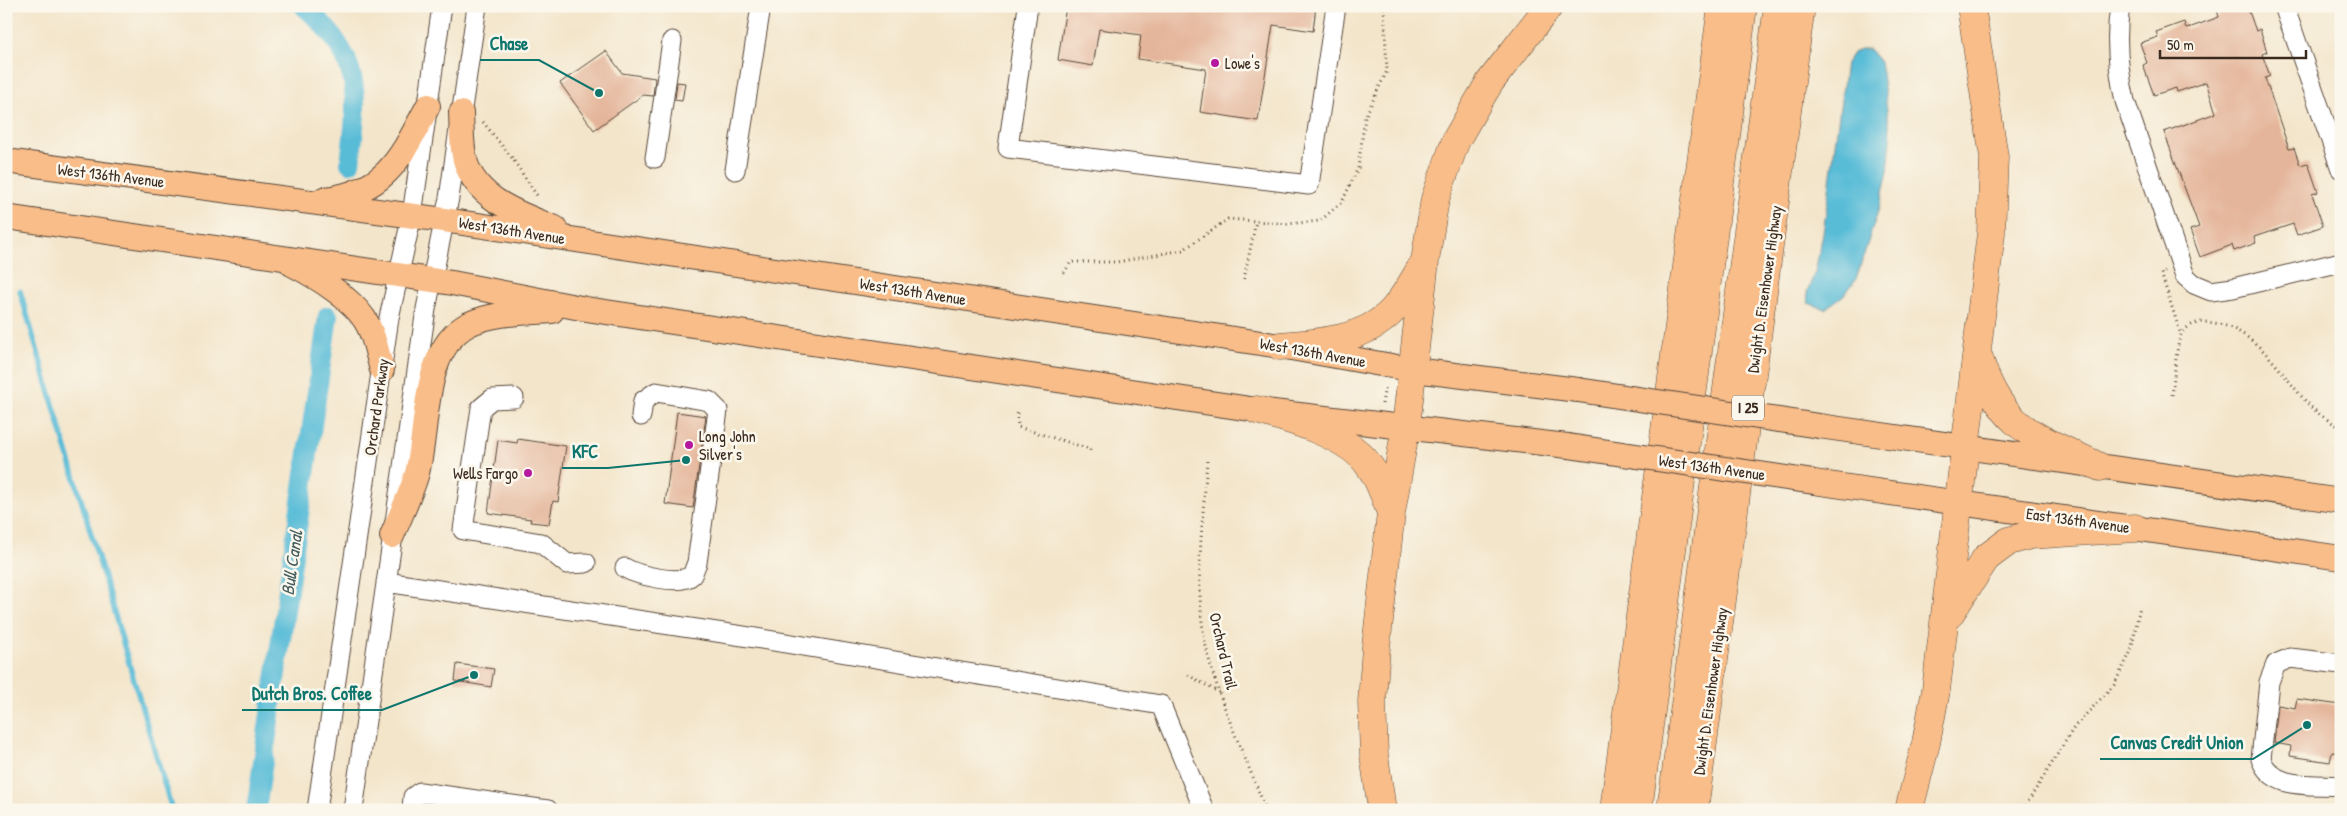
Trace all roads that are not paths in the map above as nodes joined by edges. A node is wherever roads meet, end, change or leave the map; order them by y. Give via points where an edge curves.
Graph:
1 (442, 6) edge
2 (477, 6) edge
3 (761, 6) edge
4 (1028, 6) edge
5 (1336, 6) edge
6 (1549, 6) edge
7 (1722, 6) edge
8 (1743, 6) edge
9 (1778, 6) edge
10 (1802, 6) edge
11 (1971, 6) edge
12 (2120, 6) edge
13 (2284, 6) edge
14 (672, 41) dead end
15 (428, 106) junction
16 (469, 114) junction
17 (655, 158) dead end
18 (6, 161) edge
19 (2341, 169) edge
20 (735, 170) dead end
21 (305, 202) junction
22 (412, 215) junction
23 (6, 217) edge
24 (444, 220) junction
25 (594, 242) junction
26 (279, 257) junction
27 (1426, 261) junction
28 (2341, 262) edge
29 (398, 275) junction
30 (431, 280) junction
31 (586, 309) junction
32 (1280, 346) junction
33 (1977, 351) junction
34 (382, 370) junction
35 (1414, 370) junction
36 (514, 398) dead end
37 (1257, 410) junction
38 (641, 416) dead end
39 (1406, 426) junction
40 (1965, 447) junction
41 (2100, 467) junction
42 (1814, 482) joint
43 (2341, 501) edge
44 (1959, 503) junction
45 (1391, 513) junction
46 (2135, 528) junction
47 (392, 536) junction
48 (2341, 558) edge
49 (586, 562) dead end
50 (625, 568) dead end
51 (386, 582) junction
52 (1944, 622) junction
53 (2341, 664) edge
54 (2341, 786) edge
55 (537, 809) edge
56 (317, 810) edge
57 (353, 810) edge
58 (412, 810) edge
59 (1204, 810) edge
60 (1382, 810) edge
61 (1614, 810) edge
62 (1638, 810) edge
63 (1672, 810) edge
64 (1694, 810) edge
65 (1909, 810) edge

1 - 15 street, Orchard Parkway
2 - 16 street
3 - 20 street
4 - 5 street via 1008,148 1309,185
6 - 27 highway via 1490,82 1456,140 1436,199
7 - 61 highway
8 - 62 highway
9 - 63 highway
10 - 64 highway, Dwight D. Eisenhower Highway / I 25
11 - 33 highway via 1994,157 1991,233
12 - 28 street via 2120,81 2185,276 2211,291
13 - 19 street
14 - 17 street
15 - 21 main road via 384,177 339,198
15 - 22 street, Orchard Parkway
16 - 24 street
16 - 25 main road via 466,162 482,191 503,206
18 - 21 main road, West 136th Avenue
21 - 22 main road, West 136th Avenue
22 - 24 main road, West 136th Avenue
22 - 29 street, Orchard Parkway
23 - 26 main road, West 136th Avenue
24 - 25 main road, West 136th Avenue
24 - 30 street
25 - 32 main road, West 136th Avenue
26 - 29 main road, West 136th Avenue
26 - 34 main road via 305,271 359,310 370,327
27 - 32 highway via 1396,306 1360,332
27 - 35 highway
29 - 30 main road, West 136th Avenue
29 - 34 street, Orchard Parkway
30 - 31 main road, West 136th Avenue
30 - 47 street
31 - 37 main road, West 136th Avenue
31 - 47 main road via 483,319 452,337 435,365 417,473
32 - 35 main road, West 136th Avenue
33 - 40 highway
33 - 41 highway via 1994,397 2011,419 2043,440
34 - 56 street, Orchard Parkway
35 - 39 highway
35 - 40 main road, West 136th Avenue, bridge via 1578,390
36 - 49 street via 492,399 480,408 463,530 541,543 568,564
37 - 39 main road, West 136th Avenue
37 - 45 highway via 1331,437 1354,451 1370,466
38 - 50 street via 643,402 656,392 710,401 718,410 697,563 692,575 670,580 634,573
39 - 42 main road, West 136th Avenue, bridge
39 - 45 highway
40 - 41 main road
40 - 44 highway
41 - 43 main road
42 - 44 main road, East 136th Avenue
44 - 46 main road, East 136th Avenue
44 - 52 highway
45 - 60 highway via 1372,702 1374,755
46 - 48 main road, East 136th Avenue
46 - 52 highway via 2030,535 2009,542 1986,558
47 - 51 street
51 - 57 street
51 - 59 street via 743,636 1161,705
52 - 65 highway via 1926,743
53 - 54 street via 2290,658 2276,664 2269,682 2261,759 2264,767 2291,783
55 - 58 street via 420,792 413,797

